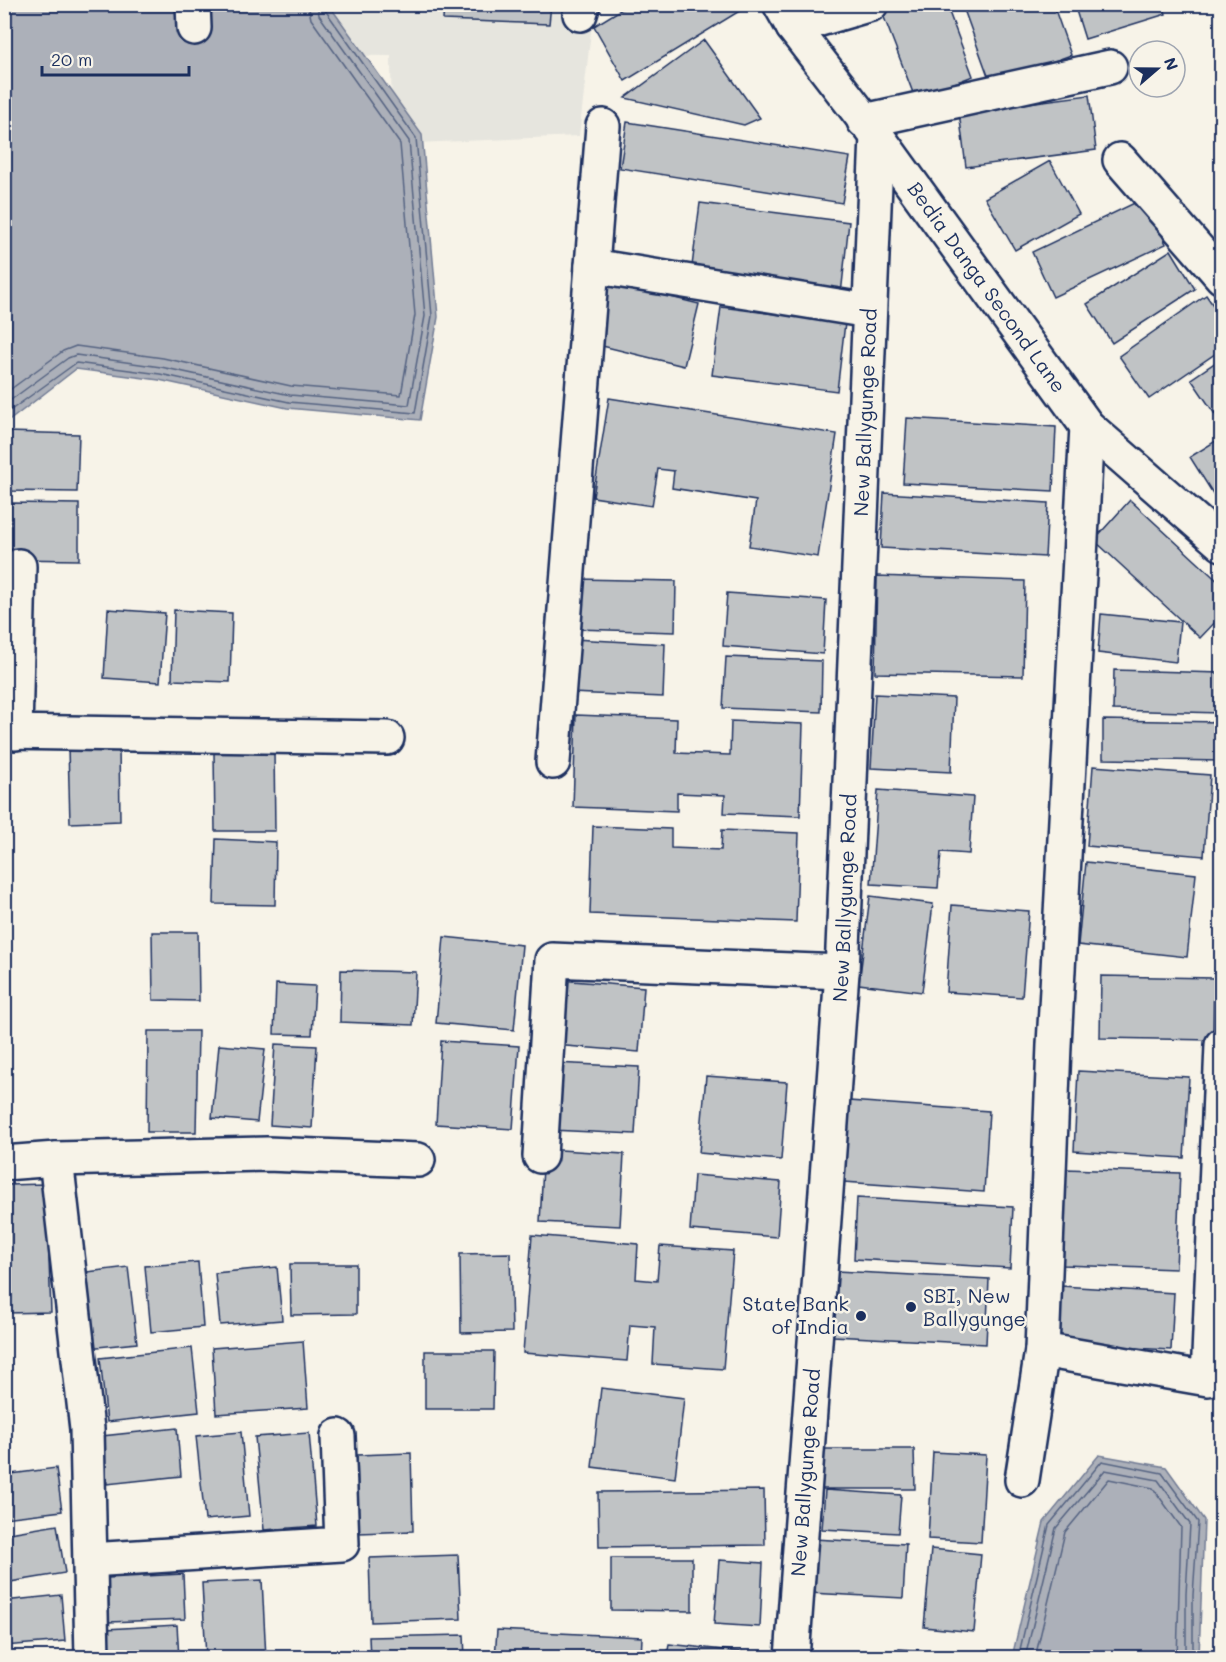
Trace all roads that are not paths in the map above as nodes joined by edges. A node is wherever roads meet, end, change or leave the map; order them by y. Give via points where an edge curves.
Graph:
1 (871, 4) edge
2 (786, 16) edge
3 (1110, 66) dead end
4 (603, 126) dead end
5 (870, 129) junction
6 (1120, 160) dead end
7 (592, 266) junction
8 (1221, 277) edge
9 (869, 311) junction
10 (1088, 426) junction
11 (1221, 544) edge
12 (19, 566) dead end
13 (10, 732) edge
14 (387, 738) dead end
15 (553, 762) dead end
16 (842, 972) junction
17 (1221, 1045) edge
18 (540, 1156) dead end
19 (56, 1159) junction
20 (418, 1160) dead end
21 (4, 1162) edge
22 (1042, 1350) junction
23 (338, 1436) dead end
24 (1022, 1480) dead end
25 (90, 1560) junction
26 (92, 1658) edge
27 (792, 1658) edge

1 - 2 street
2 - 5 street, Bedia Danga Second Lane
3 - 5 street
4 - 7 street
5 - 9 street, New Ballygunge Road
5 - 10 street, Bedia Danga Second Lane
6 - 8 street
7 - 9 street
7 - 15 street
9 - 16 street, New Ballygunge Road
10 - 11 street, Bedia Danga Second Lane
10 - 22 street via 1054,1045
12 - 13 street
13 - 14 street
16 - 18 street via 552,960
16 - 27 street, New Ballygunge Road
17 - 22 street via 1208,1379
19 - 20 street via 267,1154
19 - 21 street
19 - 25 street via 87,1429
22 - 24 street
23 - 25 street via 342,1544
25 - 26 street

